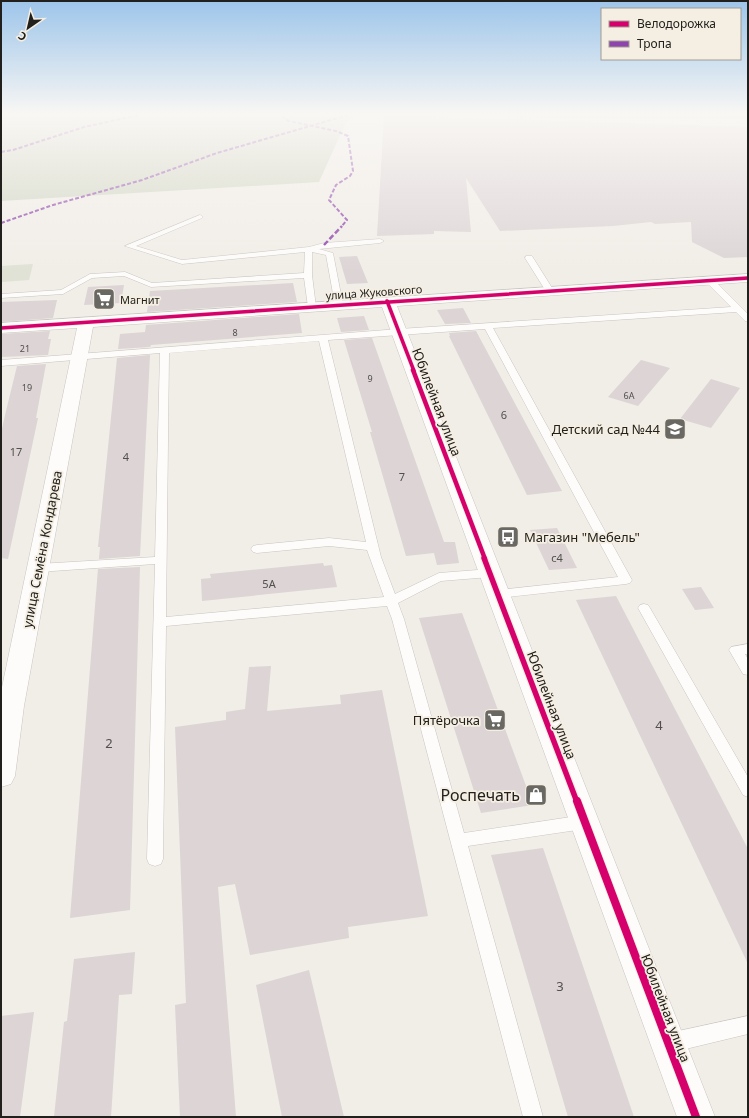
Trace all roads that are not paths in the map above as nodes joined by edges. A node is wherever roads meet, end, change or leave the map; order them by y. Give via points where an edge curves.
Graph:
1 (200, 217) dead end
2 (380, 241) dead end
3 (310, 249) junction
4 (529, 258) dead end
5 (308, 276) junction
6 (748, 278) edge
7 (710, 281) junction
8 (550, 291) junction
9 (1, 296) edge
10 (387, 301) junction
11 (339, 305) junction
12 (312, 307) junction
13 (738, 309) junction
14 (748, 319) edge
15 (86, 322) junction
16 (488, 326) junction
17 (1, 328) edge
18 (398, 332) junction
19 (323, 338) junction
20 (165, 350) junction
21 (80, 356) junction
22 (1, 363) edge
23 (373, 547) junction
24 (257, 549) dead end
25 (161, 560) junction
26 (38, 568) junction
27 (494, 583) junction
28 (392, 601) junction
29 (644, 608) dead end
30 (160, 622) junction
31 (748, 649) edge
32 (748, 670) edge
33 (5, 718) edge
34 (1, 776) edge
35 (747, 789) edge
36 (584, 822) junction
37 (458, 841) junction
38 (155, 859) dead end
39 (748, 1025) edge
40 (668, 1043) junction
41 (533, 1117) edge
42 (696, 1117) edge

1 - 3 lane via 126,246 182,262
2 - 3 lane via 324,245
3 - 5 lane
3 - 11 lane via 329,253
4 - 8 lane
5 - 9 lane via 151,285 124,274 90,276 63,292
5 - 12 lane
6 - 7 street, улица Жуковского
7 - 8 street, улица Жуковского
7 - 13 lane
8 - 10 street, улица Жуковского
10 - 11 street, улица Жуковского
10 - 18 street, Юбилейная улица
11 - 12 street, улица Жуковского
12 - 15 street, улица Жуковского
13 - 14 lane
13 - 16 lane
15 - 17 street, улица Жуковского
15 - 21 street, улица Семёна Кондарева
16 - 18 lane
16 - 27 lane via 626,580
18 - 19 lane
18 - 27 street, Юбилейная улица
19 - 20 lane
19 - 23 lane
20 - 21 lane
20 - 25 lane
21 - 22 lane
21 - 26 street, улица Семёна Кондарева
23 - 24 lane via 329,542
23 - 28 lane
25 - 26 lane
25 - 30 lane
26 - 33 street, улица Семёна Кондарева
27 - 28 lane via 439,578
27 - 36 street, Юбилейная улица
28 - 30 lane
28 - 37 lane
29 - 35 lane
30 - 38 lane
31 - 32 lane via 736,650
33 - 34 street, улица Семёна Кондарева
36 - 37 lane
36 - 40 street, Юбилейная улица
37 - 41 lane
39 - 40 lane
40 - 42 street, Юбилейная улица

